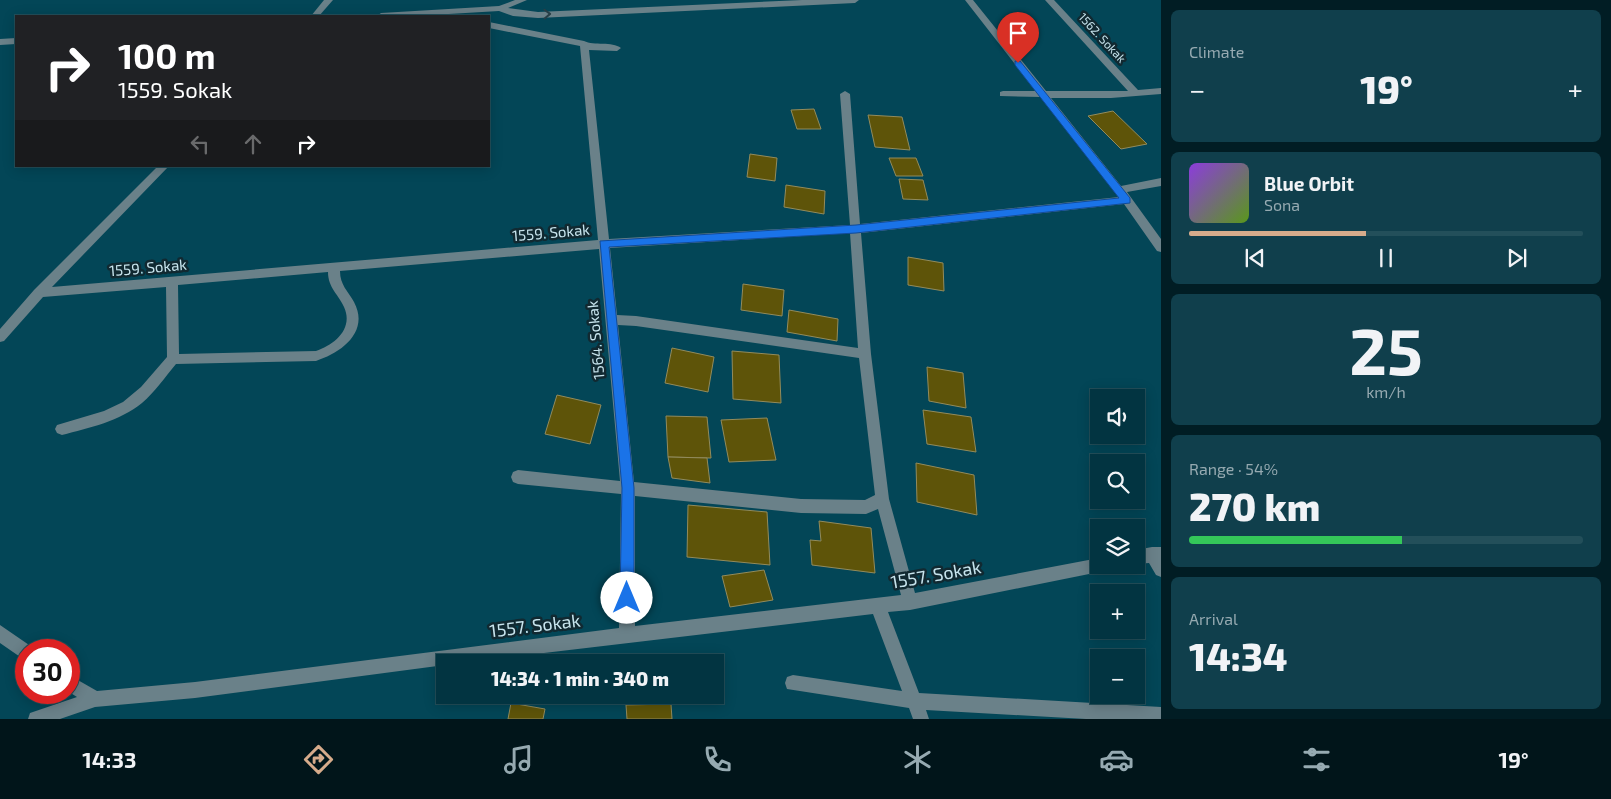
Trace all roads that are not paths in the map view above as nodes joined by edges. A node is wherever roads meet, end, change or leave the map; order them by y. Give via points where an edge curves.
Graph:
1 (329, 0) edge
2 (524, 0) edge
3 (855, 0) edge
4 (969, 0) edge
5 (1049, 0) edge
6 (500, 8) junction
7 (452, 14) edge
8 (316, 15) edge
9 (416, 15) edge
10 (490, 25) edge
11 (15, 41) edge
12 (0, 42) edge
13 (584, 45) junction
14 (617, 48) dead end
15 (1161, 91) edge
16 (845, 94) dead end
17 (1003, 94) dead end
18 (1137, 94) junction
19 (1042, 95) junction
20 (163, 167) edge
21 (1161, 182) edge
22 (1118, 190) junction
23 (1126, 200) junction
24 (856, 229) junction
25 (604, 244) junction
26 (1161, 248) edge
27 (334, 267) junction
28 (172, 281) junction
29 (38, 293) junction
30 (611, 320) junction
31 (0, 337) edge
32 (865, 354) junction
33 (173, 358) junction
34 (62, 429) dead end
35 (518, 477) dead end
36 (628, 488) junction
37 (882, 499) junction
38 (1156, 554) edge
39 (1090, 567) edge
40 (1161, 570) edge
41 (910, 602) junction
42 (878, 605) junction
43 (0, 633) edge
44 (627, 635) junction
45 (15, 645) edge
46 (793, 683) dead end
47 (80, 690) edge
48 (95, 699) junction
49 (915, 701) junction
50 (1161, 715) edge
51 (36, 719) edge
52 (922, 719) edge

1 - 8 street
2 - 6 street
6 -> 3 street via 538,15
4 - 19 street
5 - 18 street, 1562. Sokak
6 - 7 street
7 - 9 street
10 - 13 street
11 - 12 street
13 - 14 street
13 - 25 street, 1564. Sokak
15 - 18 street
16 - 24 street
17 - 19 street
18 - 19 street
19 - 22 street
20 - 29 street
21 - 22 street
22 - 23 street
23 - 24 street, 1559. Sokak
23 - 26 street
24 - 25 street, 1559. Sokak
24 - 32 street
25 - 27 street, 1559. Sokak
25 - 30 street, 1564. Sokak
27 - 28 street, 1559. Sokak
27 - 33 street via 334,286 352,311 349,332 337,347 316,356
28 - 29 street, 1559. Sokak
28 - 33 street
29 - 31 street
30 - 32 street
30 - 36 street, 1564. Sokak
32 - 37 street
33 - 34 street via 145,392 119,411
35 - 36 street
36 - 37 street via 801,506 866,507
36 - 44 street, 1564. Sokak
37 - 41 street
38 - 40 street
39 - 41 street, 1557. Sokak
41 - 42 street, 1557. Sokak
42 - 44 street, 1557. Sokak
42 - 49 street
43 - 45 street
44 - 48 street, 1557. Sokak via 195,690
46 - 49 street
47 - 48 street
48 - 51 street, 1557. Sokak
49 - 50 street
49 - 52 street

